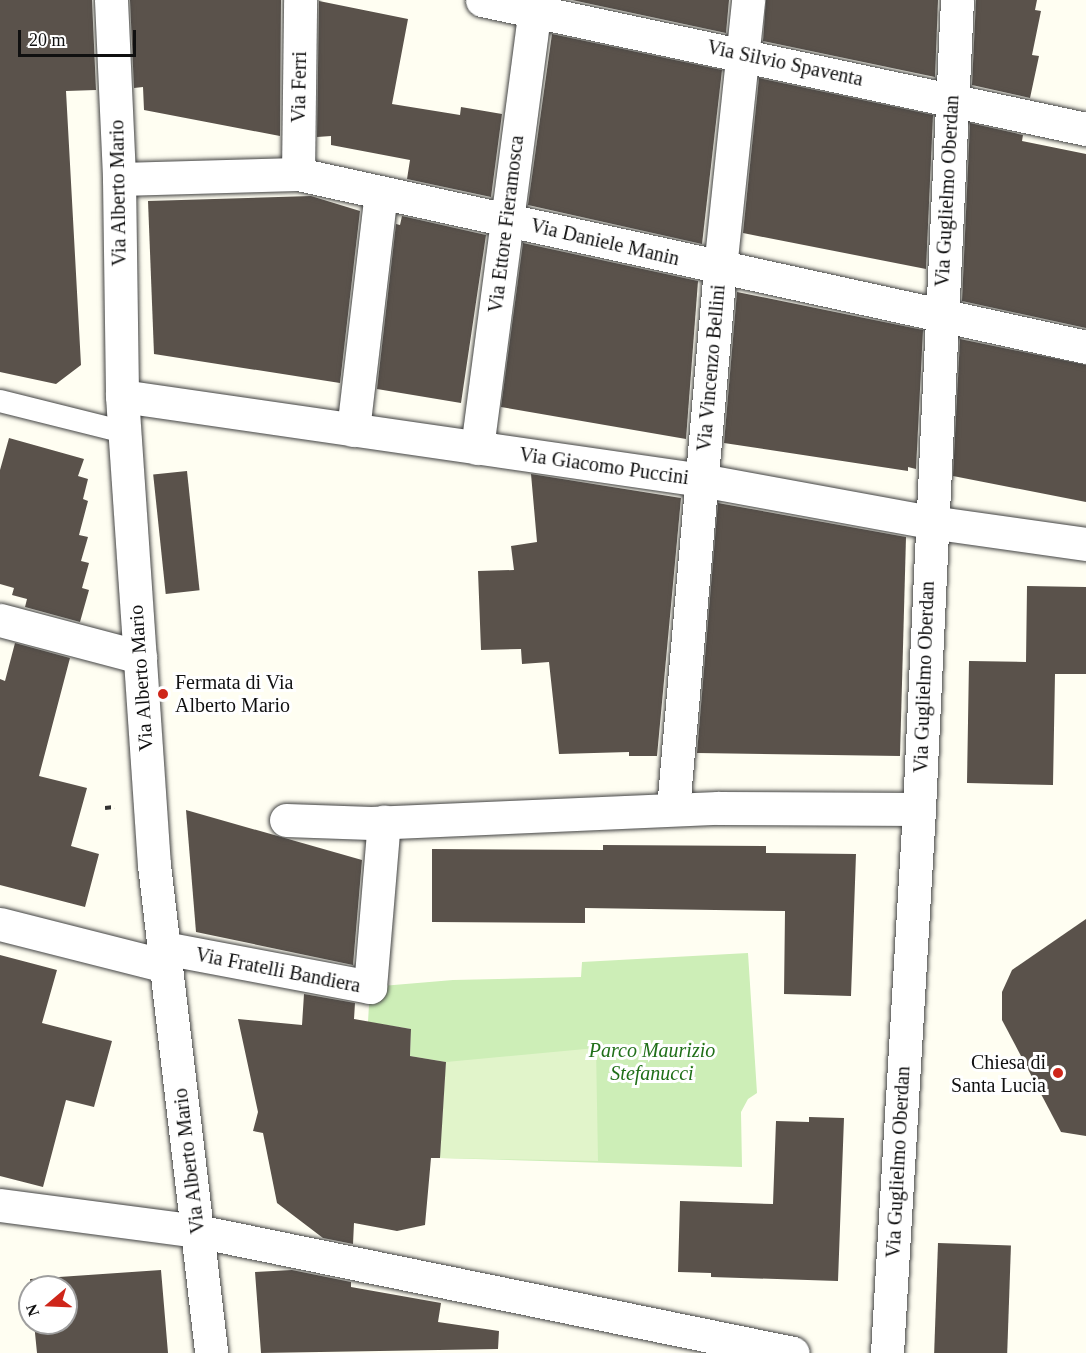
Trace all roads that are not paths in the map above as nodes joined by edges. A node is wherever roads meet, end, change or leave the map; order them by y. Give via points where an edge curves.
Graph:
1 (111, 0) edge
2 (300, 0) edge
3 (483, 0) edge
4 (748, 0) edge
5 (957, 0) edge
6 (535, 6) edge
7 (743, 53) junction
8 (952, 101) junction
9 (1086, 129) edge
10 (298, 174) junction
11 (119, 179) junction
12 (381, 193) junction
13 (505, 220) junction
14 (720, 268) junction
15 (941, 316) junction
16 (1086, 347) edge
17 (122, 396) junction
18 (0, 401) edge
19 (353, 430) junction
20 (124, 432) junction
21 (477, 448) junction
22 (701, 480) junction
23 (930, 522) junction
24 (1086, 544) edge
25 (0, 620) edge
26 (140, 657) junction
27 (673, 809) junction
28 (919, 809) junction
29 (286, 820) dead end
30 (384, 822) junction
31 (0, 924) edge
32 (165, 957) junction
33 (0, 1204) edge
34 (197, 1231) junction
35 (211, 1353) edge
36 (794, 1353) edge
37 (887, 1353) edge

1 - 11 street, Via Alberto Mario
2 - 10 street, Via Ferri
3 - 6 street, Via Silvio Spaventa
4 - 7 street, Via Vincenzo Bellini
5 - 8 street, Via Guglielmo Oberdan
6 - 7 street, Via Silvio Spaventa
6 - 13 street, Via Ettore Fieramosca
7 - 8 street, Via Silvio Spaventa
7 - 14 street, Via Vincenzo Bellini
8 - 9 street, Via Silvio Spaventa
8 - 15 street, Via Guglielmo Oberdan
10 - 11 street, Via Daniele Manin
10 - 12 street, Via Daniele Manin
11 - 17 street, Via Alberto Mario
12 - 13 street, Via Daniele Manin
12 - 19 street
13 - 14 street, Via Daniele Manin
13 - 21 street, Via Ettore Fieramosca
14 - 15 street, Via Daniele Manin
14 - 22 street, Via Vincenzo Bellini
15 - 16 street, Via Daniele Manin
15 - 23 street, Via Guglielmo Oberdan
17 - 19 street, Via Giacomo Puccini
17 - 20 street, Via Alberto Mario
18 - 20 lane
19 - 21 street, Via Giacomo Puccini
20 - 26 street, Via Alberto Mario
21 - 22 street, Via Giacomo Puccini
22 - 23 street, Via Giacomo Puccini
22 - 27 street, Via Vincenzo Bellini
23 - 24 street, Via Giacomo Puccini
23 - 28 street, Via Guglielmo Oberdan
25 - 26 street
26 - 32 street, Via Alberto Mario
27 - 28 street
27 - 30 street
28 - 37 street, Via Guglielmo Oberdan
29 - 30 street
30 - 32 street, Via Fratelli Bandiera via 370,987
31 - 32 street
32 - 34 street, Via Alberto Mario
33 - 34 street
34 - 35 street, Via Alberto Mario
34 - 36 street

